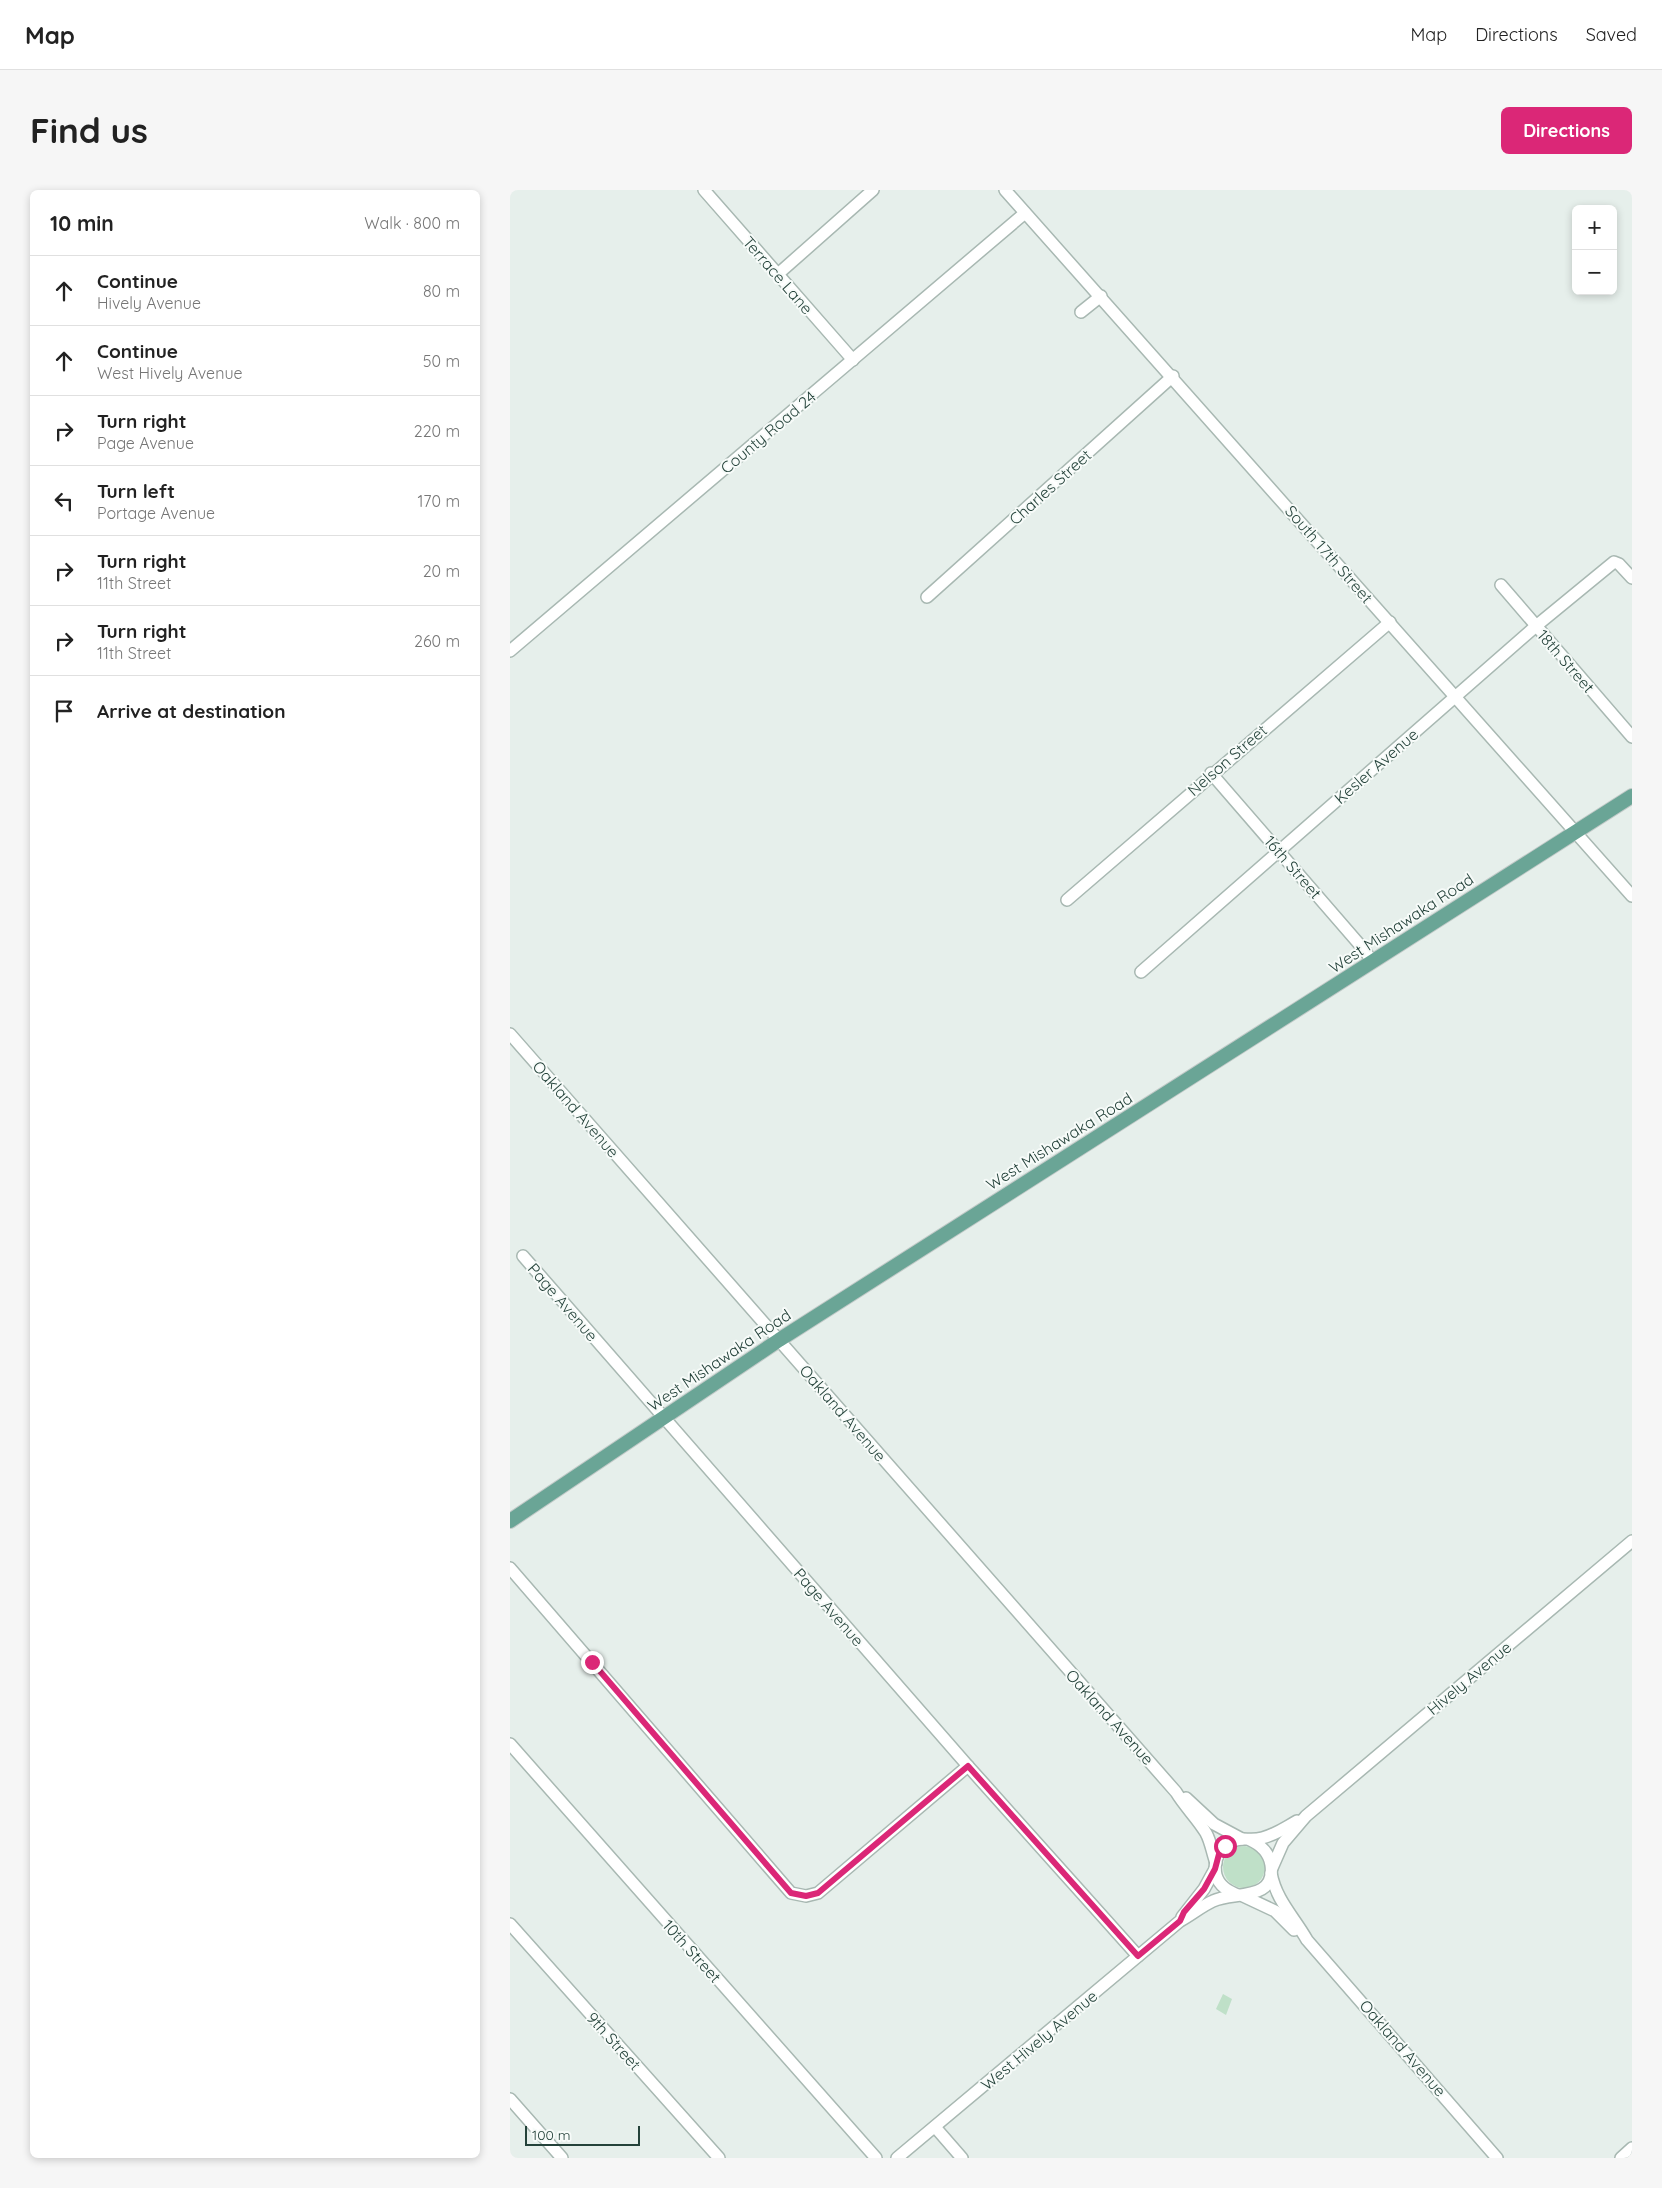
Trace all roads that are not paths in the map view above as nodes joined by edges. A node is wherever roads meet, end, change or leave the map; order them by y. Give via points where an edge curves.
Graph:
1 (704, 190) edge
2 (872, 190) edge
3 (1005, 190) edge
4 (1025, 213) junction
5 (778, 274) junction
6 (1101, 296) junction
7 (1082, 312) dead end
8 (853, 360) junction
9 (1173, 376) junction
10 (1632, 578) edge
11 (1501, 585) dead end
12 (927, 597) dead end
13 (1390, 622) junction
14 (1536, 626) junction
15 (510, 651) edge
16 (1456, 696) junction
17 (1632, 737) edge
18 (1212, 773) junction
19 (1632, 796) edge
20 (1575, 832) junction
21 (1279, 851) junction
22 (1632, 896) edge
23 (1067, 900) dead end
24 (1372, 962) junction
25 (1141, 972) dead end
26 (510, 1034) edge
27 (523, 1256) dead end
28 (779, 1340) junction
29 (664, 1418) junction
30 (510, 1521) edge
31 (1632, 1541) edge
32 (510, 1568) edge
33 (510, 1744) edge
34 (968, 1766) junction
35 (1176, 1792) junction
36 (1306, 1816) junction
37 (1246, 1840) junction
38 (1215, 1866) junction
39 (1271, 1871) junction
40 (1240, 1896) junction
41 (1180, 1921) junction
42 (510, 1924) edge
43 (1307, 1940) junction
44 (1138, 1956) junction
45 (510, 2099) edge
46 (934, 2127) junction
47 (1632, 2148) edge
48 (562, 2158) edge
49 (719, 2158) edge
50 (876, 2158) edge
51 (897, 2158) edge
52 (962, 2158) edge
53 (1497, 2158) edge
54 (1621, 2158) edge

1 - 5 street, Terrace Lane
2 - 5 street
3 - 4 street, South 17th Street
4 - 6 street, South 17th Street
4 - 8 street, County Road 24
5 - 8 street, Terrace Lane
6 - 7 street
6 - 9 street, South 17th Street
8 - 15 street, County Road 24
9 - 12 street, Charles Street
9 - 13 street, South 17th Street
10 - 14 street, Kesler Avenue via 1614,562
11 - 14 street, 18th Street
13 - 16 street, South 17th Street
13 - 18 street, Nelson Street
14 - 16 street, Kesler Avenue
14 - 17 street, 18th Street
16 - 20 street, South 17th Street
16 - 21 street, Kesler Avenue
18 - 21 street, 16th Street
18 - 23 street, Nelson Street
19 - 20 main road, West Mishawaka Road
20 - 22 street, South 17th Street
20 - 24 main road, West Mishawaka Road
21 - 24 street, 16th Street
21 - 25 street, Kesler Avenue
24 - 28 main road, West Mishawaka Road
26 - 28 street, Oakland Avenue
27 - 29 street, Page Avenue
28 - 29 main road, West Mishawaka Road
28 - 35 street, Oakland Avenue
29 - 30 main road, West Mishawaka Road
29 - 34 street, Page Avenue
31 - 36 street, Hively Avenue
32 - 34 street via 791,1893 806,1896 818,1893
33 - 50 street, 10th Street
34 - 44 street, Page Avenue
35 - 37 street, Oakland Avenue via 1214,1824
35 - 38 street, Oakland Avenue via 1206,1833
36 - 37 street, Hively Avenue via 1273,1835
36 - 39 street, Hively Avenue via 1283,1843
37 - 38 street, Hively Avenue via 1233,1841 1225,1846
37 - 39 street via 1266,1850
38 - 40 street via 1222,1886
38 - 41 street, Hively Avenue via 1204,1889
39 - 40 street, Hively Avenue via 1261,1890
39 - 43 street, Oakland Avenue via 1276,1893
40 - 41 street, Hively Avenue via 1215,1900
40 - 43 street, Oakland Avenue via 1275,1911
41 - 44 street, West Hively Avenue
42 - 49 street, 9th Street
43 - 53 street, Oakland Avenue
44 - 46 street, West Hively Avenue
45 - 48 street
46 - 51 street, West Hively Avenue
46 - 52 street
47 - 54 street

